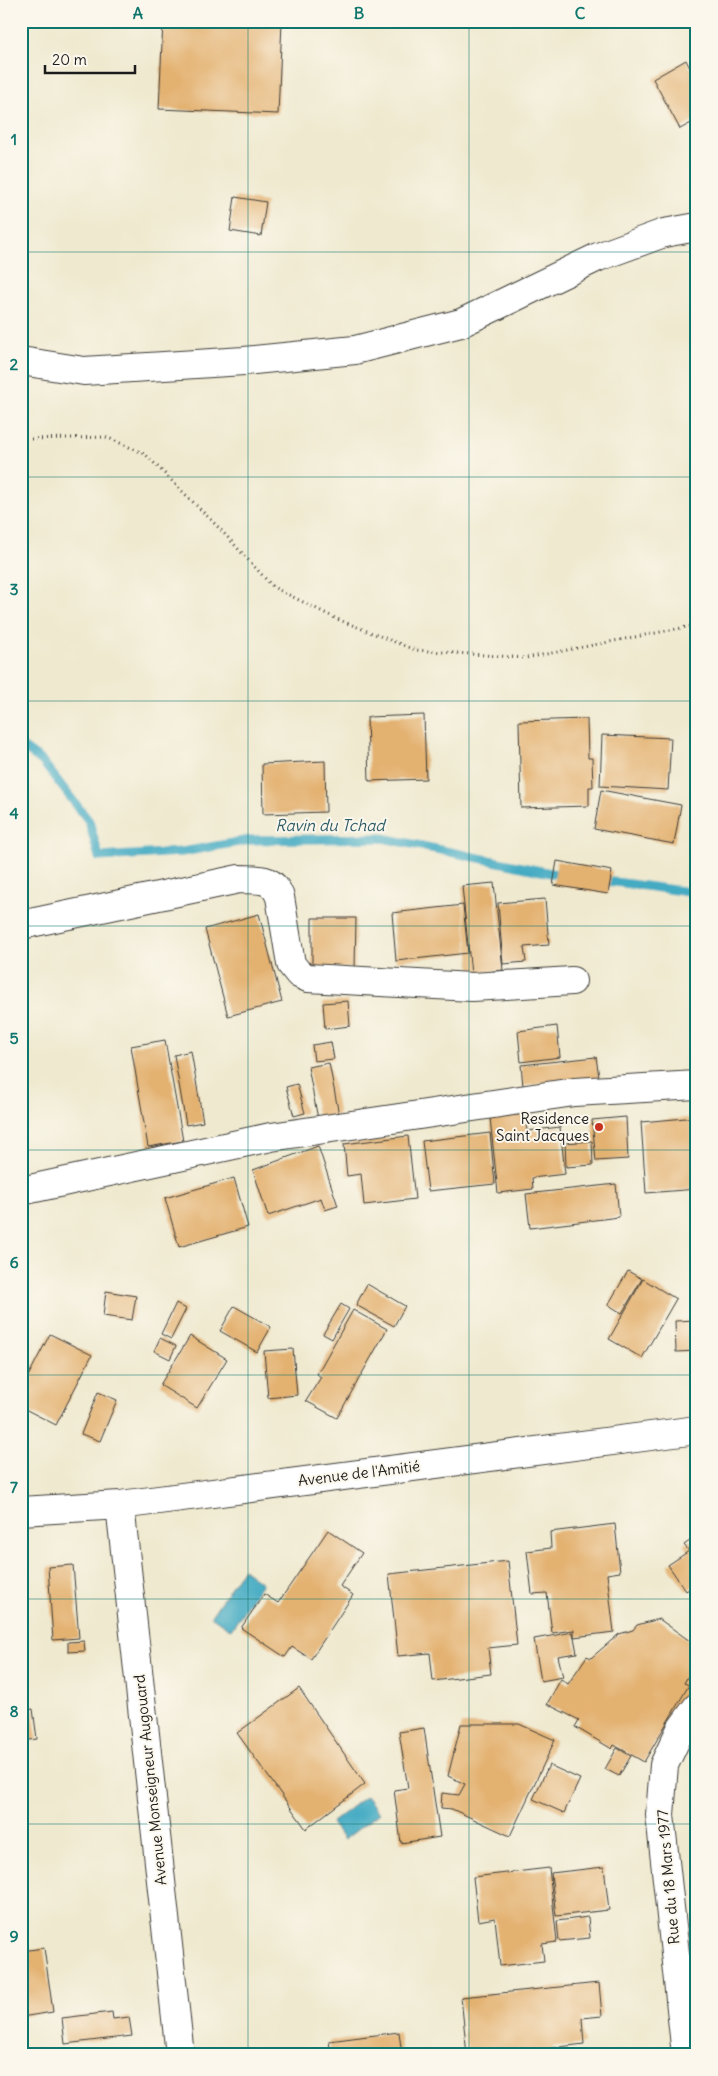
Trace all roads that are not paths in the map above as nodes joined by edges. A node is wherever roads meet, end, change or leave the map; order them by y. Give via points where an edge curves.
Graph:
1 (697, 227) edge
2 (21, 361) edge
3 (21, 926) edge
4 (572, 981) dead end
5 (697, 1085) edge
6 (21, 1191) edge
7 (697, 1430) edge
8 (120, 1505) junction
9 (21, 1511) edge
10 (697, 1707) edge
11 (180, 2055) edge
12 (686, 2055) edge

1 - 2 street via 664,233 598,257 461,323 355,350 244,361 84,370
3 - 4 street via 238,879 267,881 276,887 280,897 291,964 299,974 308,978 472,987
5 - 6 street via 574,1092 271,1137
7 - 8 street, Avenue de l'Amitié
8 - 9 street, Avenue de l'Amitié
8 - 11 street, Avenue Monseigneur Augouard
10 - 12 street, Rue du 18 Mars 1977 via 681,1729 664,1765 660,1815

